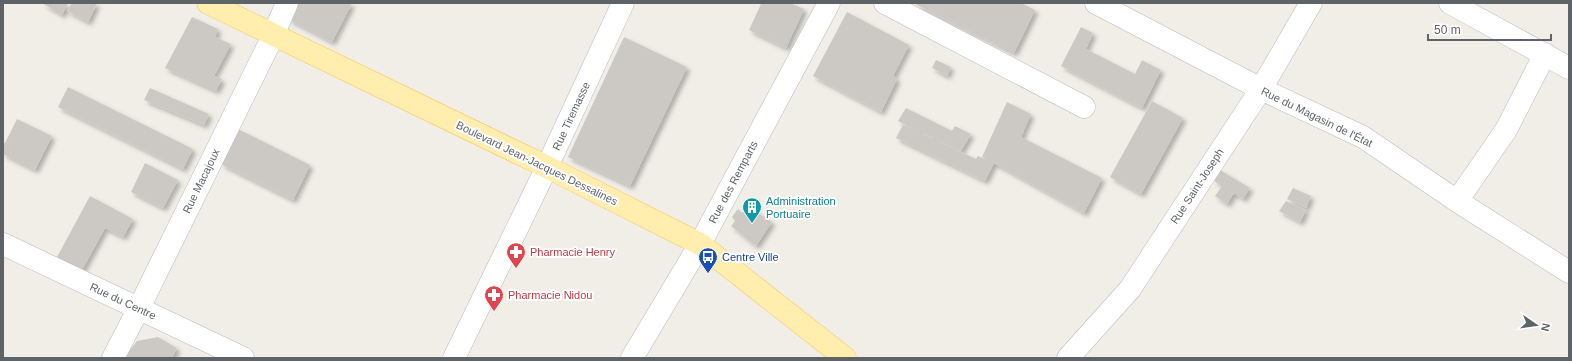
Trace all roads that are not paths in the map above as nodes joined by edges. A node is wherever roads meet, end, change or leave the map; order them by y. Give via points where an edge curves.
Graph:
1 (208, 3) edge
2 (287, 3) edge
3 (622, 3) edge
4 (828, 3) edge
5 (885, 3) edge
6 (1096, 3) edge
7 (1310, 3) edge
8 (1450, 3) edge
9 (272, 36) junction
10 (1545, 54) junction
11 (1569, 68) edge
12 (1261, 89) junction
13 (1084, 107) dead end
14 (547, 167) junction
15 (1457, 201) junction
16 (3, 244) edge
17 (700, 244) junction
18 (1565, 262) edge
19 (139, 308) junction
20 (113, 358) edge
21 (243, 358) edge
22 (454, 358) edge
23 (632, 358) edge
24 (845, 358) edge
25 (1068, 358) edge

1 - 9 main road, Boulevard Jean-Jacques Dessalines
2 - 9 street, Rue Macajoux
3 - 14 street, Rue Tiremasse
4 - 17 street, Rue des Remparts
5 - 13 street
6 - 12 street, Rue du Magasin de l'État
7 - 12 street, Rue Saint-Joseph
8 - 10 street
9 - 14 main road, Boulevard Jean-Jacques Dessalines
9 - 19 street, Rue Macajoux
10 - 11 street
10 - 15 street via 1506,130
12 - 15 street, Rue du Magasin de l'État via 1363,137
12 - 25 street, Rue Saint-Joseph via 1130,289
14 - 17 main road, Boulevard Jean-Jacques Dessalines
14 - 22 street, Rue Tiremasse
15 - 18 street, Rue du Magasin de l'État
16 - 19 street, Rue du Centre
17 - 23 street, Rue des Remparts
17 - 24 main road, Boulevard Jean-Jacques Dessalines
19 - 20 street, Rue Macajoux
19 - 21 street, Rue du Centre

